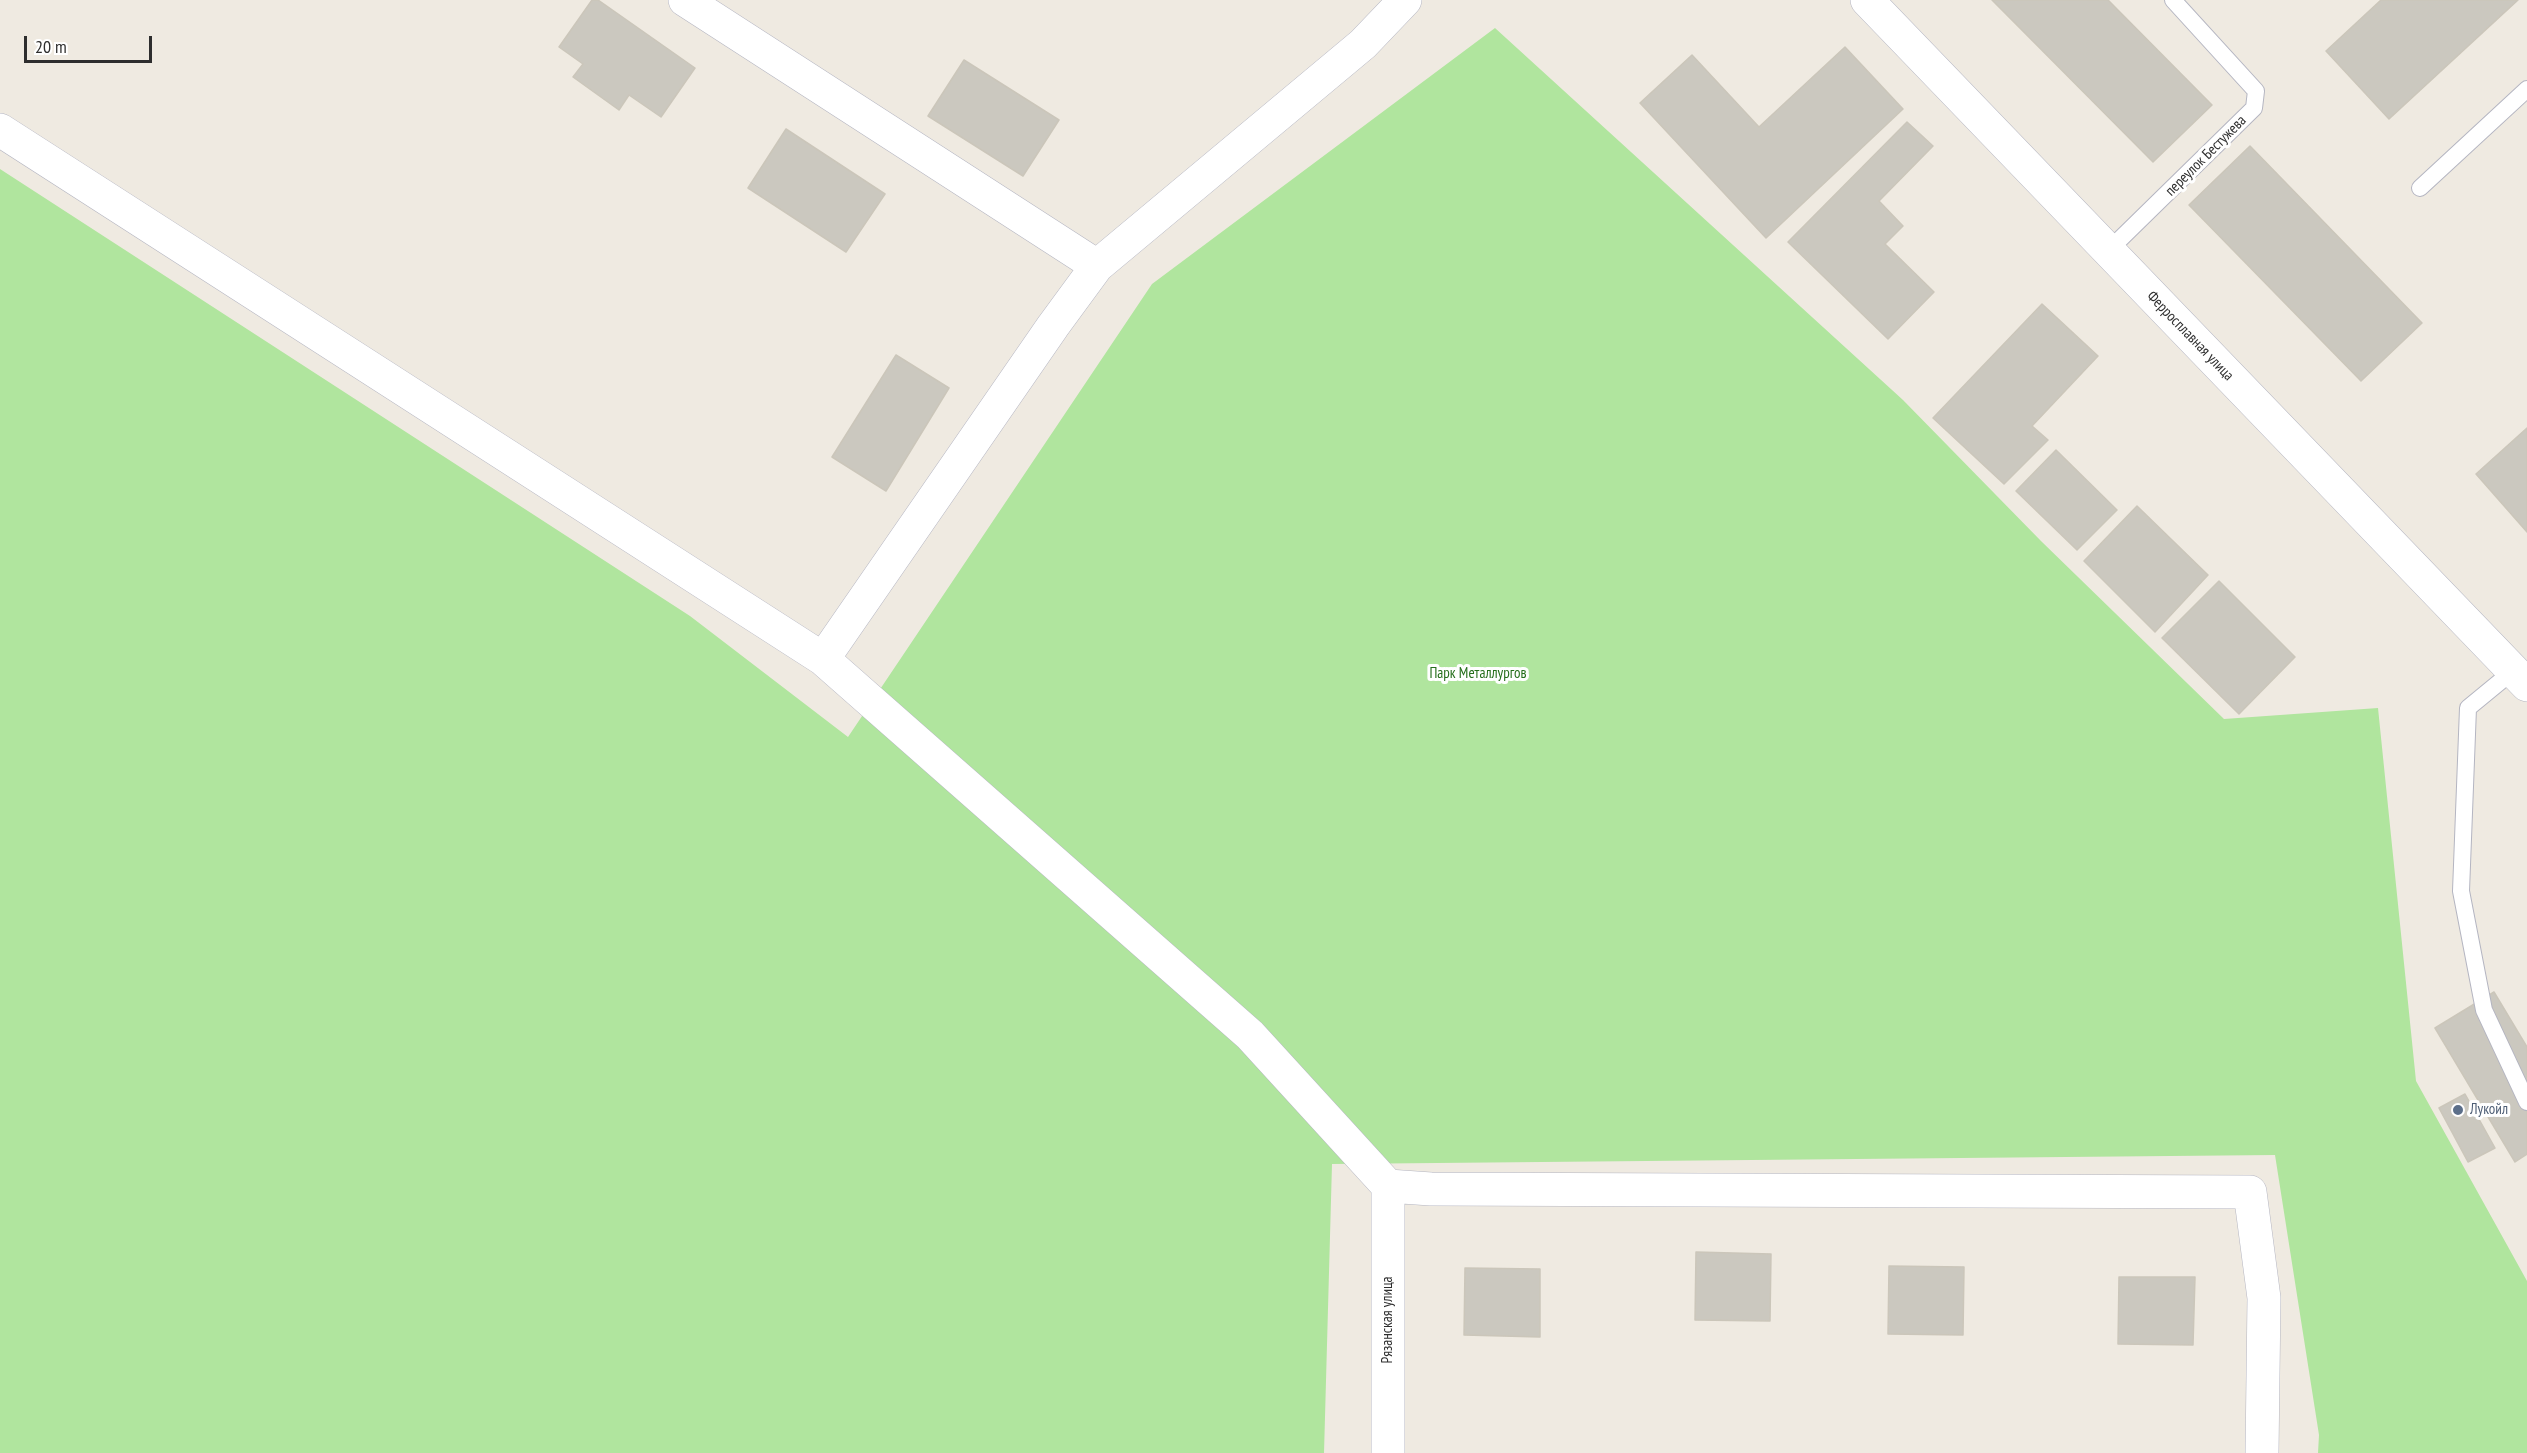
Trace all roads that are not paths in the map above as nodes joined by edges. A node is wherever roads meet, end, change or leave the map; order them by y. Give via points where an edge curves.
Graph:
1 (685, 0) edge
2 (1405, 0) edge
3 (2173, 0) edge
4 (1874, 2) edge
5 (2527, 89) edge
6 (0, 130) edge
7 (2420, 188) dead end
8 (2108, 251) junction
9 (1097, 266) junction
10 (823, 659) junction
11 (2522, 685) edge
12 (2527, 1102) edge
13 (1388, 1186) junction
14 (1388, 1453) edge
15 (2262, 1453) edge

1 - 9 street
2 - 9 street via 1363,44
3 - 8 lane, переулок Бестужева via 2256,91 2254,108
4 - 8 street, Ферросплавная улица
5 - 7 lane
6 - 10 street
8 - 11 street, Ферросплавная улица
9 - 10 street
10 - 13 street via 1250,1035
11 - 12 lane via 2468,708 2461,891 2484,1010
13 - 14 street, Рязанская улица
13 - 15 street via 1443,1190 2250,1192 2264,1298

